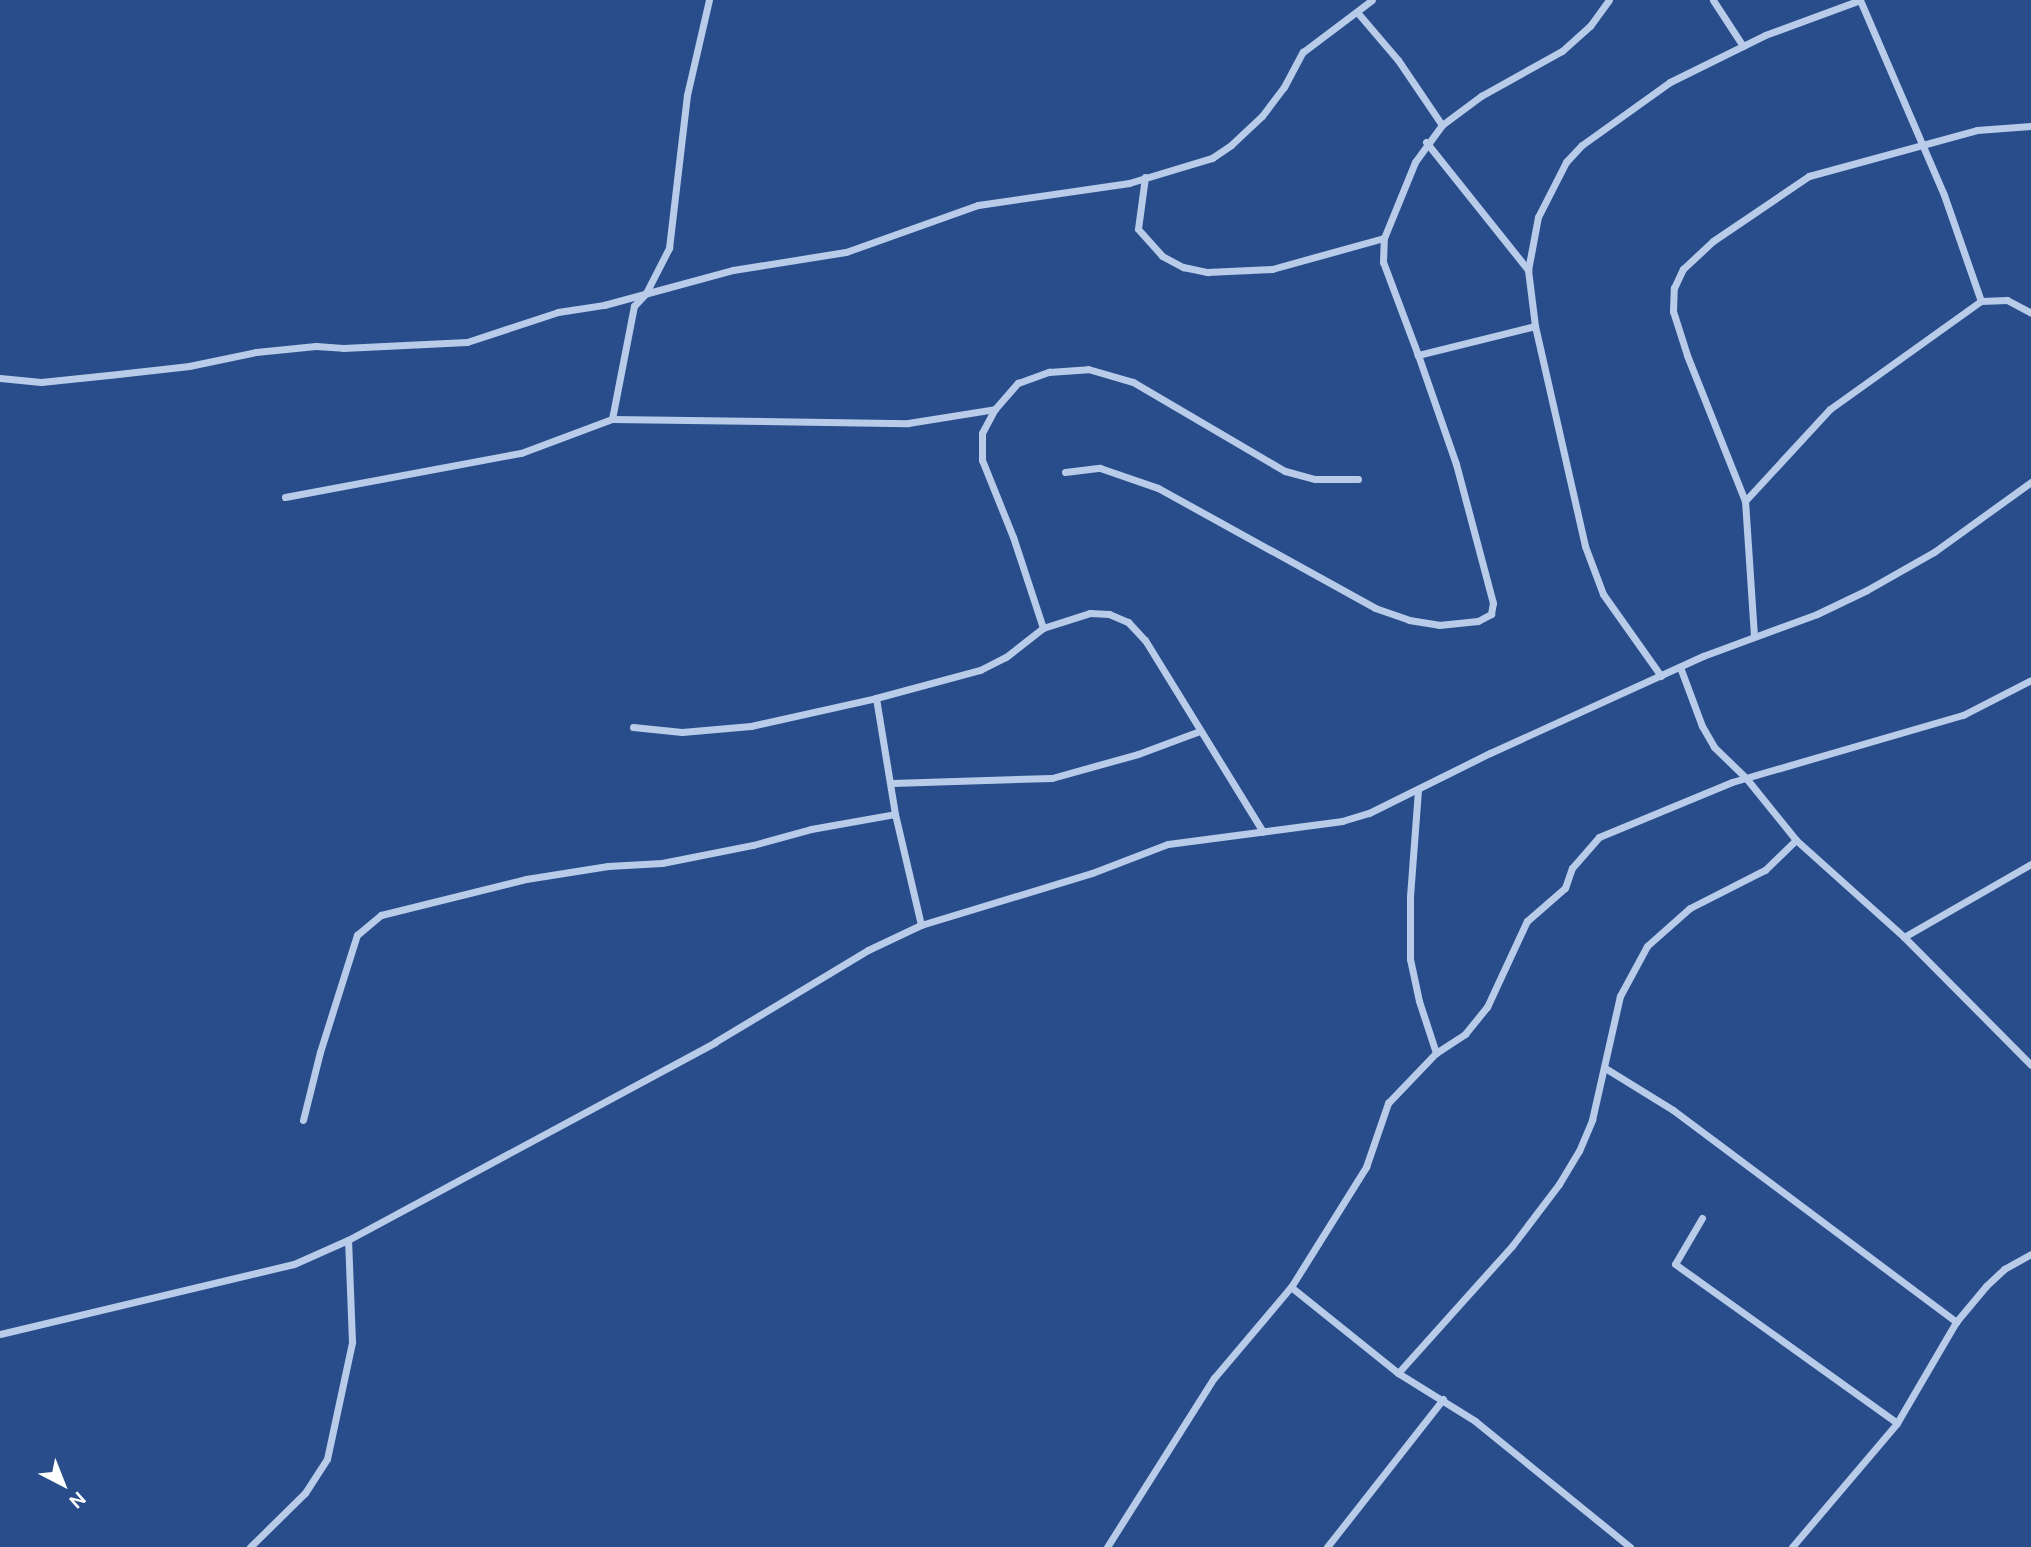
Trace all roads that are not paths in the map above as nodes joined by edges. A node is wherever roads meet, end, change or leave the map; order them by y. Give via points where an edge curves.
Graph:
1 (709, 0) edge
2 (1372, 0) edge
3 (1609, 0) edge
4 (1713, 0) edge
5 (1860, 0) edge
6 (1357, 12) junction
7 (1742, 46) junction
8 (1441, 125) junction
9 (2031, 127) edge
10 (1426, 142) junction
11 (1921, 146) junction
12 (1145, 177) junction
13 (1384, 238) junction
14 (1528, 270) junction
15 (646, 293) junction
16 (1981, 301) junction
17 (2031, 313) edge
18 (1535, 326) junction
19 (1418, 355) junction
20 (0, 378) edge
21 (995, 410) junction
22 (612, 419) junction
23 (1065, 472) dead end
24 (1358, 479) dead end
25 (2031, 482) edge
26 (285, 498) dead end
27 (1745, 501) junction
28 (1043, 628) junction
29 (1754, 636) junction
30 (1680, 667) junction
31 (1661, 676) junction
32 (2030, 682) edge
33 (876, 698) junction
34 (633, 727) dead end
35 (1200, 732) junction
36 (1746, 778) junction
37 (892, 783) junction
38 (1418, 790) junction
39 (895, 814) junction
40 (1263, 832) junction
41 (1796, 840) junction
42 (2031, 864) edge
43 (921, 925) junction
44 (1904, 937) junction
45 (1436, 1052) junction
46 (2031, 1065) edge
47 (1605, 1068) junction
48 (303, 1120) dead end
49 (1702, 1219) dead end
50 (348, 1240) junction
51 (2031, 1254) edge
52 (1291, 1287) junction
53 (1956, 1322) junction
54 (0, 1334) edge
55 (1398, 1373) junction
56 (1443, 1399) junction
57 (1897, 1423) junction
58 (250, 1547) edge
59 (1107, 1547) edge
60 (1327, 1547) edge
61 (1630, 1547) edge
62 (1792, 1547) edge

1 - 15 street via 687,95 669,248
2 - 6 street
3 - 8 street via 1590,26 1562,51 1481,96
4 - 7 street
5 - 7 street
5 - 11 street
6 - 8 street via 1398,60
6 - 12 street via 1303,52 1262,116 1231,145 1212,158
7 - 14 street via 1670,82 1566,162 1538,217
8 - 10 street
9 - 11 street via 1977,130
10 - 13 street
10 - 14 street
11 - 16 street via 1944,195
11 - 27 street via 1809,176 1713,241 1683,269 1674,288 1673,311
12 - 13 street via 1138,229 1162,256 1183,267 1207,272 1272,269
12 - 15 street via 1113,187 978,205 846,252 733,270
13 - 19 street via 1383,262
14 - 18 street
15 - 20 street via 604,306 558,312 467,342 316,346 41,382
15 - 22 street via 634,306
16 - 17 street via 2007,300
16 - 27 street via 1830,409
18 - 19 street
18 - 31 street via 1585,546 1603,594
19 - 23 street via 1456,464 1493,603 1491,614 1478,621 1439,625 1375,608 1158,488 1100,468
21 - 22 street via 908,423
21 - 24 street via 1018,383 1049,372 1088,369 1133,382 1285,471 1315,479
21 - 28 street via 982,433 982,460
22 - 26 street via 521,453
25 - 29 street via 1934,552 1867,590
27 - 29 street
28 - 33 street via 1006,657 980,670
28 - 35 street via 1090,613 1128,622 1145,640
29 - 30 street
30 - 31 street
30 - 36 street via 1714,747
31 - 38 street
32 - 36 street via 1963,715
33 - 34 street via 751,726 682,732
33 - 37 street
35 - 37 street via 1052,778
35 - 40 street
36 - 41 street
36 - 45 street via 1600,837 1572,867 1565,888 1527,921 1487,1007 1465,1034
37 - 39 street
38 - 40 street via 1342,821
38 - 45 street via 1410,959
39 - 43 street
39 - 48 street via 662,863 526,879 380,915 357,935
40 - 43 street via 1168,844 1092,873
41 - 44 street
41 - 47 street via 1765,870 1690,908 1647,946 1619,996
42 - 44 street
43 - 50 street via 868,950 715,1042
44 - 46 street
45 - 52 street via 1388,1102 1366,1167
47 - 53 street via 1706,1134
47 - 55 street via 1588,1130 1559,1184 1512,1246
49 - 57 street via 1675,1264
50 - 54 street via 294,1264
50 - 58 street via 352,1342 327,1459 305,1493
51 - 53 street via 1995,1278
52 - 55 street
52 - 59 street via 1214,1378
53 - 57 street
55 - 56 street
56 - 60 street
56 - 61 street
57 - 62 street

